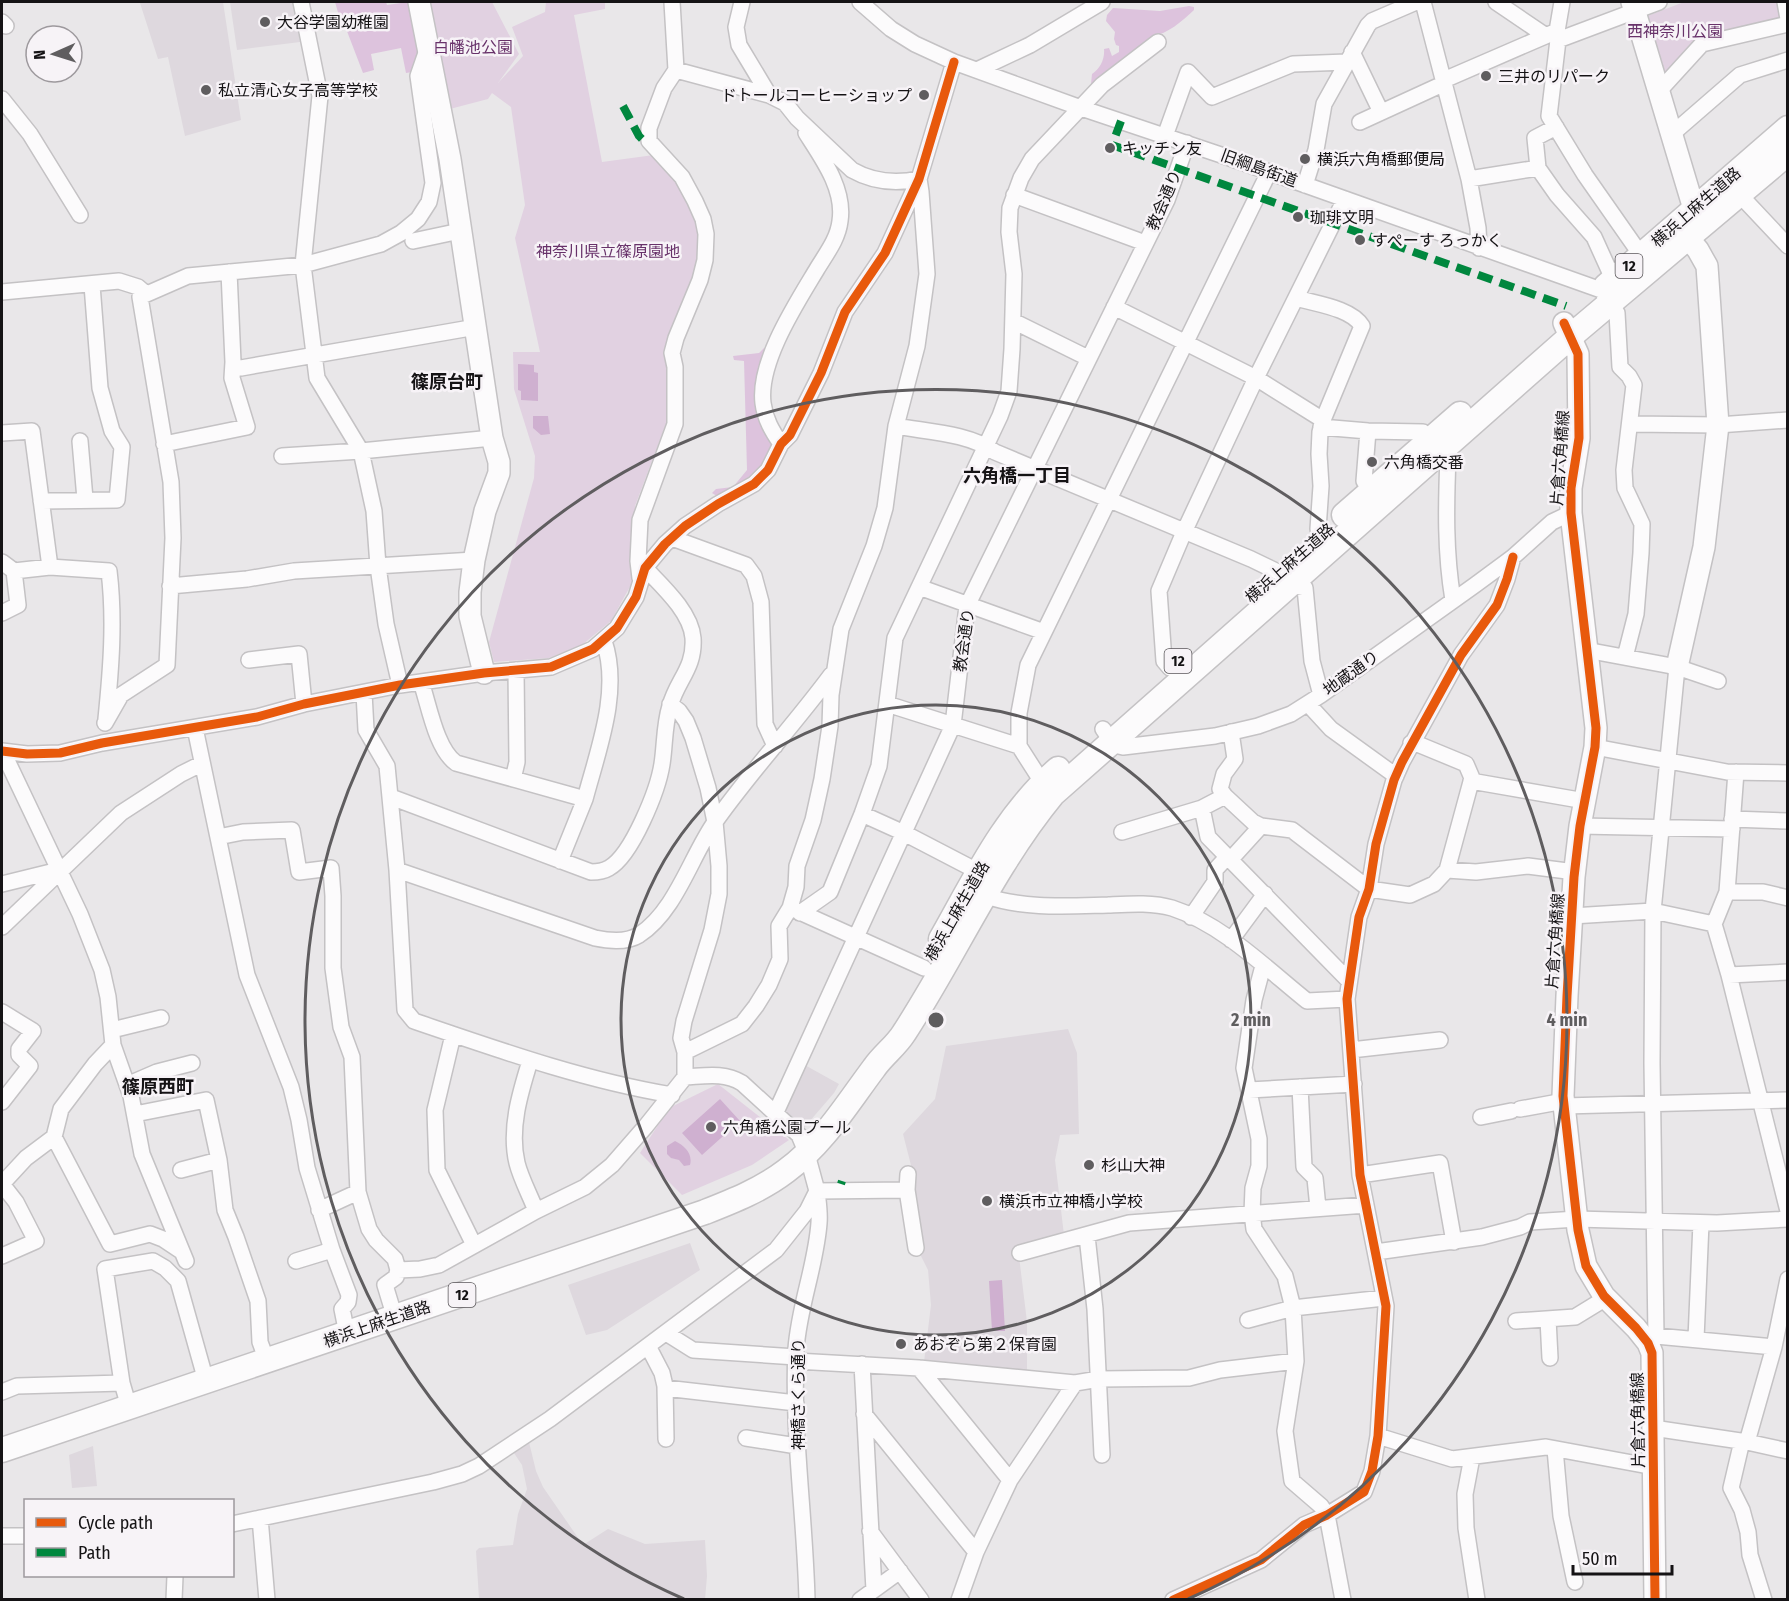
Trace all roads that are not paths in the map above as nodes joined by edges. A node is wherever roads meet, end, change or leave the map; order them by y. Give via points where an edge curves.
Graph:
1 (300, 2) edge
2 (419, 2) edge
3 (672, 2) edge
4 (742, 2) edge
5 (860, 2) edge
6 (1102, 2) edge
7 (1416, 2) edge
8 (1423, 2) edge
9 (1496, 2) edge
10 (1562, 2) edge
11 (1659, 2) edge
12 (1785, 2) edge
13 (1633, 6) edge
14 (1788, 19) edge
15 (1788, 24) edge
16 (1553, 36) junction
17 (1158, 42) dead end
18 (428, 47) junction
19 (1350, 57) junction
20 (1788, 60) edge
21 (954, 62) junction
22 (676, 70) junction
23 (977, 70) junction
24 (1445, 81) junction
25 (1660, 90) junction
26 (769, 95) junction
27 (2, 99) edge
28 (1081, 108) junction
29 (1381, 112) junction
30 (797, 118) junction
31 (1360, 122) dead end
32 (1556, 127) junction
33 (1788, 128) edge
34 (1672, 134) junction
35 (1165, 136) junction
36 (1187, 143) junction
37 (1788, 153) edge
38 (1538, 168) junction
39 (1269, 172) junction
40 (919, 179) junction
41 (1469, 179) junction
42 (1305, 185) junction
43 (1739, 194) junction
44 (1014, 195) junction
45 (1345, 199) junction
46 (1694, 209) junction
47 (80, 215) dead end
48 (460, 231) junction
49 (1688, 238) junction
50 (414, 241) dead end
51 (1145, 243) junction
52 (1788, 246) edge
53 (1479, 248) junction
54 (1641, 255) junction
55 (303, 265) junction
56 (229, 272) junction
57 (92, 285) junction
58 (1608, 291) junction
59 (2, 292) edge
60 (145, 293) junction
61 (1296, 298) junction
62 (1114, 307) junction
63 (1013, 321) junction
64 (476, 327) junction
65 (1567, 329) junction
66 (1184, 343) junction
67 (314, 355) junction
68 (1088, 358) junction
69 (241, 368) dead end
70 (1256, 378) junction
71 (1788, 420) edge
72 (1322, 423) junction
73 (1630, 424) junction
74 (1718, 425) junction
75 (896, 426) junction
76 (1368, 431) junction
77 (2, 433) edge
78 (492, 438) junction
79 (80, 441) dead end
80 (164, 444) junction
81 (781, 444) junction
82 (1436, 445) junction
83 (986, 446) junction
84 (362, 452) junction
85 (282, 456) dead end
86 (1034, 468) junction
87 (1371, 491) junction
88 (86, 499) junction
89 (1107, 499) junction
90 (41, 501) junction
91 (1571, 513) junction
92 (1184, 532) junction
93 (1322, 535) junction
94 (672, 538) junction
95 (1513, 556) junction
96 (474, 560) junction
97 (2, 562) edge
98 (378, 566) junction
99 (50, 567) junction
100 (14, 571) junction
101 (642, 573) junction
102 (1285, 579) junction
103 (170, 586) junction
104 (920, 587) junction
105 (1454, 600) junction
106 (967, 606) junction
107 (2, 613) edge
108 (1044, 632) junction
109 (604, 641) junction
110 (1586, 650) junction
111 (1625, 657) junction
112 (249, 660) dead end
113 (1677, 667) junction
114 (1170, 668) junction
115 (516, 670) junction
116 (484, 673) junction
117 (833, 674) junction
118 (1718, 681) dead end
119 (422, 682) junction
120 (400, 685) junction
121 (364, 693) junction
122 (1321, 695) junction
123 (304, 704) junction
124 (670, 704) junction
125 (887, 704) junction
126 (1308, 705) junction
127 (105, 723) junction
128 (953, 724) junction
129 (195, 728) junction
130 (1231, 732) junction
131 (1107, 735) junction
132 (102, 743) junction
133 (1411, 743) junction
134 (775, 746) junction
135 (1019, 746) junction
136 (1595, 747) junction
137 (2, 752) edge
138 (1668, 762) junction
139 (201, 764) junction
140 (1736, 772) junction
141 (1788, 773) edge
142 (1396, 776) junction
143 (513, 779) junction
144 (1471, 781) junction
145 (1042, 782) junction
146 (1225, 796) junction
147 (391, 797) junction
148 (585, 799) junction
149 (1586, 801) junction
150 (1202, 808) junction
151 (862, 814) junction
152 (1788, 820) edge
153 (715, 822) junction
154 (1732, 824) junction
155 (1261, 826) junction
156 (1580, 826) junction
157 (1661, 828) junction
158 (904, 832) junction
159 (1122, 832) dead end
160 (218, 837) junction
161 (1229, 858) junction
162 (560, 861) junction
163 (59, 870) junction
164 (397, 870) junction
165 (1447, 870) junction
166 (979, 872) junction
167 (1575, 872) junction
168 (2, 885) edge
169 (1370, 890) junction
170 (1727, 892) junction
171 (1265, 894) junction
172 (986, 896) junction
173 (1788, 898) edge
174 (795, 910) junction
175 (1653, 911) junction
176 (1572, 916) junction
177 (1191, 917) junction
178 (1714, 924) junction
179 (2, 927) edge
180 (855, 937) junction
181 (1231, 940) junction
182 (1263, 966) junction
183 (924, 968) junction
184 (1788, 972) edge
185 (1729, 975) junction
186 (1349, 981) junction
187 (1347, 999) junction
188 (2, 1012) edge
189 (161, 1018) dead end
190 (453, 1035) junction
191 (113, 1038) junction
192 (1440, 1040) dead end
193 (1351, 1050) junction
194 (685, 1052) junction
195 (530, 1061) junction
196 (192, 1063) dead end
197 (875, 1066) junction
198 (685, 1077) junction
199 (1354, 1084) junction
200 (127, 1085) junction
201 (1300, 1087) junction
202 (1249, 1090) junction
203 (672, 1095) junction
204 (1761, 1100) junction
205 (1788, 1100) edge
206 (2, 1102) edge
207 (1564, 1104) junction
208 (1653, 1104) junction
209 (776, 1112) junction
210 (135, 1114) junction
211 (1473, 1119) dead end
212 (54, 1137) junction
213 (807, 1154) junction
214 (219, 1160) junction
215 (181, 1170) dead end
216 (908, 1174) dead end
217 (1360, 1175) junction
218 (2, 1184) edge
219 (907, 1190) junction
220 (817, 1191) junction
221 (358, 1192) junction
222 (1366, 1205) junction
223 (1318, 1208) junction
224 (319, 1210) junction
225 (536, 1211) junction
226 (1788, 1211) edge
227 (1252, 1213) junction
228 (1577, 1219) junction
229 (1788, 1219) edge
230 (1654, 1222) junction
231 (1701, 1223) junction
232 (1087, 1236) junction
233 (1454, 1242) junction
234 (474, 1245) junction
235 (916, 1248) dead end
236 (332, 1250) junction
237 (1376, 1252) junction
238 (1020, 1253) dead end
239 (2, 1256) edge
240 (296, 1261) dead end
241 (398, 1270) junction
242 (1788, 1279) edge
243 (1384, 1298) junction
244 (1606, 1298) junction
245 (1293, 1308) junction
246 (395, 1318) junction
247 (1784, 1318) edge
248 (1548, 1319) junction
249 (1248, 1320) dead end
250 (1516, 1321) dead end
251 (666, 1333) junction
252 (347, 1334) junction
253 (1696, 1339) junction
254 (1652, 1340) junction
255 (648, 1346) junction
256 (1774, 1347) junction
257 (1550, 1358) dead end
258 (796, 1359) junction
259 (267, 1361) junction
260 (1296, 1361) junction
261 (862, 1364) junction
262 (919, 1368) junction
263 (1099, 1379) junction
264 (206, 1381) junction
265 (122, 1383) junction
266 (1075, 1383) junction
267 (665, 1388) junction
268 (2, 1392) edge
269 (796, 1404) junction
270 (129, 1407) junction
271 (864, 1414) junction
272 (1653, 1428) junction
273 (1378, 1436) junction
274 (746, 1438) dead end
275 (666, 1439) dead end
276 (1744, 1442) junction
277 (797, 1446) junction
278 (1556, 1449) junction
279 (2, 1450) edge
280 (1788, 1451) edge
281 (1102, 1455) dead end
282 (1472, 1456) junction
283 (1654, 1467) junction
284 (1010, 1480) junction
285 (1327, 1515) junction
286 (260, 1518) junction
287 (234, 1524) edge
288 (870, 1531) junction
289 (2, 1536) edge
290 (24, 1536) edge
291 (976, 1552) junction
292 (900, 1571) junction
293 (174, 1577) edge
294 (1575, 1582) dead end
295 (874, 1590) junction
296 (174, 1599) edge
297 (267, 1599) edge
298 (807, 1599) edge
299 (860, 1599) edge
300 (921, 1599) edge
301 (959, 1599) edge
302 (1173, 1599) edge
303 (1343, 1599) edge
304 (1477, 1599) edge
305 (1655, 1599) edge
306 (1764, 1599) edge

1 - 55 street via 320,96
2 - 18 street
3 - 22 street
4 - 26 street via 736,27 739,45
5 - 21 street, 旧綱島街道 via 891,29
6 - 23 street via 1030,45
7 - 19 street via 1372,21
8 - 24 street
9 - 16 street
10 - 16 street
11 - 13 street
12 - 14 street
13 - 16 street
13 - 25 street
15 - 25 street via 1702,44
16 - 24 street
16 - 32 street via 1549,116
17 - 28 street via 1102,85
18 - 48 street
18 - 55 street via 418,76 433,183 429,202 418,219 381,244
19 - 29 street
19 - 35 street via 1293,64 1212,98 1188,72
19 - 42 street via 1324,104
20 - 34 street via 1740,75
21 - 23 street, 旧綱島街道
21 - 40 street
22 - 26 street
22 - 101 street via 664,88 649,128 649,141 682,177 695,201 706,234 705,260 672,353 675,424 640,520 638,561
23 - 28 street, 旧綱島街道
24 - 29 street
24 - 41 street
25 - 34 street
26 - 30 street via 785,103
27 - 47 street via 30,134
28 - 35 street, 旧綱島街道
28 - 44 street via 1032,159
29 - 31 street
30 - 40 street via 861,175 887,182
30 - 81 street via 836,185 840,221 833,243 793,310 769,363 763,402 766,418
32 - 38 street via 1534,138
32 - 54 street
33 - 46 main road, 横浜上麻生道路 / 12
34 - 46 street
35 - 36 street, 旧綱島街道
36 - 39 street, 旧綱島街道
36 - 51 street, 教会通り via 1167,200
37 - 43 main road, 横浜上麻生道路 / 12
38 - 41 street
38 - 58 street via 1594,237
39 - 42 street, 旧綱島街道
39 - 66 street
40 - 75 street via 927,274 917,346
40 - 81 street via 885,253 845,312 821,373
41 - 53 street
42 - 45 street, 旧綱島街道
43 - 49 main road, 横浜上麻生道路 / 12
43 - 52 street
44 - 51 street
44 - 63 street via 1009,232 1014,274
45 - 53 street, 旧綱島街道
45 - 61 street
46 - 54 main road, 横浜上麻生道路 / 12
48 - 50 street
48 - 64 street
49 - 58 main road, 横浜上麻生道路 / 12
49 - 74 street via 1707,266
51 - 62 street, 教会通り
53 - 58 street, 旧綱島街道
54 - 58 main road, 横浜上麻生道路 / 12
55 - 56 street
55 - 67 street
56 - 60 street via 188,276
56 - 80 street via 232,378 247,427
57 - 59 street
57 - 60 street via 119,281
57 - 88 street via 100,388 112,431 122,447 117,500
58 - 65 main road, 横浜上麻生道路 / 12
58 - 73 street via 1617,313 1620,367 1634,385
60 - 80 street via 140,297 143,321
61 - 70 street
61 - 72 street via 1350,314 1362,326
62 - 66 street
62 - 68 street, 教会通り
63 - 68 street
63 - 83 street via 1009,391
64 - 67 street
64 - 78 street
65 - 82 main road, 横浜上麻生道路 / 12
65 - 91 street, 片倉六角橋線 via 1578,354 1580,385
66 - 70 street
66 - 89 street
67 - 69 street
67 - 84 street via 317,378
68 - 86 street, 教会通り
70 - 72 street
70 - 92 street
71 - 74 street
72 - 76 street
72 - 93 street via 1318,454 1318,529
73 - 74 street
73 - 111 street via 1625,488 1642,524 1636,614
74 - 113 street via 1704,548
75 - 83 street
75 - 117 street via 885,508 841,629
76 - 82 street via 1423,432
76 - 87 street via 1364,481
77 - 90 street via 32,431
78 - 84 street
78 - 96 street via 499,472
79 - 88 street
80 - 103 street via 173,509
81 - 94 street via 768,470 754,484 718,504
82 - 87 main road, 横浜上麻生道路 / 12
82 - 102 main road, 横浜上麻生道路 / 12
82 - 105 street via 1448,457 1447,554
83 - 86 street
83 - 104 street
84 - 85 street
84 - 98 street via 374,511
86 - 89 street
86 - 106 street, 教会通り
87 - 93 main road, 横浜上麻生道路 / 12
88 - 90 street
89 - 92 street
89 - 108 street
90 - 99 street
91 - 95 street, 地蔵通り via 1552,522
91 - 110 street, 片倉六角橋線
92 - 102 street
92 - 114 street via 1159,591 1164,661
93 - 102 main road, 横浜上麻生道路 / 12
94 - 101 street
94 - 134 street via 746,565 754,576 761,602 765,724
95 - 105 street, 地蔵通り
95 - 133 street via 1497,605 1461,655
96 - 98 street
96 - 116 street via 470,615
97 - 100 street
98 - 103 street via 294,571
98 - 120 street
99 - 100 street
99 - 127 street via 109,570 113,606
100 - 107 street via 18,605
101 - 109 street via 636,597
101 - 124 street via 676,600 693,635 687,672
102 - 114 main road, 横浜上麻生道路 / 12
102 - 122 street via 1305,588 1312,661
102 - 131 main road, 横浜上麻生道路 / 12
103 - 127 street via 167,665 121,695
104 - 106 street
104 - 125 street via 895,638
105 - 122 street, 地蔵通り
106 - 108 street
106 - 128 street, 教会通り
108 - 135 street via 1028,665 1019,713
109 - 115 street via 551,667
109 - 148 street via 608,652 609,699
110 - 111 street
110 - 136 street, 片倉六角橋線
111 - 113 street
112 - 123 street via 299,654
113 - 118 street
113 - 138 street
114 - 131 main road, 横浜上麻生道路 / 12
115 - 116 street
115 - 143 street via 517,762
116 - 119 street
117 - 134 street
117 - 174 street via 822,779 797,866
119 - 120 street
119 - 143 street via 441,746 449,758
120 - 121 street
121 - 123 street
121 - 147 street via 366,730 387,766
122 - 126 street, 地蔵通り
123 - 129 street
124 - 153 street via 683,716 693,738
124 - 162 street via 658,779 629,848 613,865 596,872
125 - 128 street
125 - 151 street via 879,766
126 - 130 street, 地蔵通り via 1269,722
126 - 142 street via 1331,729
127 - 132 street
128 - 135 street
128 - 158 street, 教会通り
129 - 132 street
129 - 139 street
130 - 131 street, 地蔵通り via 1123,747 1114,745
130 - 146 street via 1235,759 1224,774 1220,789
131 - 145 main road, 横浜上麻生道路 / 12
131 - 172 main road, 横浜上麻生道路 / 12 via 1025,829
132 - 137 street via 60,753
133 - 142 street
133 - 144 street via 1466,764
134 - 153 street
135 - 145 street
136 - 138 street
136 - 149 street, 片倉六角橋線
137 - 163 street
138 - 140 street
138 - 157 street
139 - 160 street
139 - 163 street via 121,813
140 - 141 street
140 - 154 street
142 - 169 street via 1376,844
143 - 148 street
144 - 149 street
144 - 165 street
145 - 166 main road, 横浜上麻生道路 / 12 via 1007,824
146 - 150 street
146 - 155 street
147 - 162 street
147 - 164 street
148 - 162 street
149 - 156 street, 片倉六角橋線
150 - 159 street
150 - 161 street via 1208,837
151 - 158 street
151 - 174 street via 830,892
152 - 154 street
153 - 164 street via 677,891 657,917 639,934 618,941 595,938
153 - 194 street via 719,894 684,1021 681,1038
154 - 157 street
154 - 170 street
155 - 161 street
155 - 169 street via 1292,830
156 - 157 street
156 - 167 street, 片倉六角橋線
157 - 175 street
158 - 166 street
158 - 180 street, 教会通り
160 - 221 street via 292,830 299,872 331,868 333,968 342,1027 352,1057
160 - 224 street via 247,975 291,1087
161 - 171 street
161 - 177 street via 1215,870 1215,882
163 - 168 street
163 - 179 street
163 - 191 street via 102,970
164 - 190 street via 405,1010 414,1021
165 - 167 street via 1476,872 1528,866
165 - 169 street via 1434,884 1410,895
166 - 183 main road, 横浜上麻生道路 / 12
167 - 176 street, 片倉六角橋線
169 - 186 street via 1359,917
170 - 173 street via 1763,892
170 - 178 street
171 - 181 street
171 - 186 street
172 - 177 street via 1005,903 1030,905 1139,904 1170,908
172 - 197 main road, 横浜上麻生道路 / 12 via 902,1036
174 - 180 street
174 - 194 street via 779,926 780,959 756,1006 742,1023
175 - 176 street
175 - 178 street
175 - 208 street
176 - 207 street, 片倉六角橋線
177 - 181 street
178 - 185 street
180 - 183 street
180 - 209 street, 教会通り
181 - 182 street
182 - 187 street via 1307,1001
182 - 202 street via 1244,1068
183 - 197 main road, 横浜上麻生道路 / 12 via 888,1028
184 - 185 street
185 - 204 street
186 - 187 street
187 - 193 street
188 - 206 street via 33,1032 19,1049 19,1055 30,1066
189 - 191 street
190 - 195 street
190 - 234 street via 435,1110 437,1170
191 - 200 street
191 - 212 street via 61,1109
192 - 193 street
193 - 199 street
194 - 198 street
195 - 203 street
195 - 225 street via 514,1123 516,1162
196 - 200 street
197 - 213 main road, 横浜上麻生道路 / 12
198 - 203 street
198 - 209 street, 神橋さくら通り via 732,1077
199 - 201 street
199 - 217 street
200 - 210 street
201 - 202 street
201 - 223 street via 1304,1167 1315,1178
202 - 227 street via 1259,1138
203 - 225 street via 612,1165 585,1188
204 - 205 street
204 - 208 street
204 - 226 street
207 - 208 street
207 - 211 street
207 - 228 street, 片倉六角橋線
208 - 230 street
209 - 213 street, 神橋さくら通り via 800,1135
210 - 212 street via 142,1154 183,1256 163,1239 150,1234 110,1244
210 - 214 street via 206,1100
212 - 218 street via 26,1158
213 - 220 street, 神橋さくら通り
213 - 246 main road, 横浜上麻生道路 / 12 via 761,1188 705,1212
214 - 215 street
214 - 259 street via 225,1210 258,1301 260,1342
216 - 219 street
217 - 222 street
217 - 233 street via 1440,1163
218 - 239 street via 36,1241
219 - 220 street
219 - 235 street
220 - 251 street via 807,1211 776,1250
220 - 258 street, 神橋さくら通り via 819,1223
221 - 224 street
221 - 241 street via 369,1229 395,1259
222 - 223 street
222 - 237 street
223 - 227 street
224 - 236 street
225 - 234 street
227 - 232 street via 1129,1222
227 - 245 street via 1254,1229 1285,1276
228 - 230 street
228 - 233 street via 1530,1222
228 - 244 street, 片倉六角橋線 via 1586,1266
229 - 231 street
230 - 231 street
230 - 254 street
231 - 253 street
232 - 238 street
232 - 263 street
233 - 237 street
234 - 241 street via 439,1265
236 - 240 street
236 - 252 street via 349,1295 342,1309
237 - 243 street
241 - 246 street via 396,1277 385,1285
242 - 247 street
243 - 245 street
243 - 273 street
244 - 248 street via 1575,1317
244 - 254 street, 片倉六角橋線
245 - 249 street
245 - 260 street
246 - 252 main road, 横浜上麻生道路 / 12
247 - 256 street
248 - 250 street
248 - 257 street
251 - 255 street
251 - 258 street via 693,1350
252 - 259 main road, 横浜上麻生道路 / 12
253 - 254 street
253 - 256 street
254 - 272 street, 片倉六角橋線
255 - 267 street
255 - 286 street via 511,1446 462,1474
256 - 276 street
258 - 261 street
258 - 269 street, 神橋さくら通り
259 - 264 main road, 横浜上麻生道路 / 12
260 - 263 street via 1220,1370 1190,1378
260 - 285 street via 1285,1431 1292,1481
261 - 262 street
261 - 271 street
262 - 266 street
262 - 284 street
263 - 266 street
263 - 281 street
264 - 265 street via 178,1281 153,1261 105,1269
264 - 270 main road, 横浜上麻生道路 / 12
265 - 268 street via 17,1386
265 - 270 street
266 - 284 street
267 - 269 street
267 - 275 street
269 - 277 street, 神橋さくら通り
270 - 279 main road, 横浜上麻生道路 / 12
271 - 288 street
271 - 291 street
272 - 276 street
272 - 283 street, 片倉六角橋線
273 - 282 street via 1452,1459
273 - 285 street via 1364,1492
274 - 277 street
276 - 280 street
276 - 306 street via 1731,1488 1742,1510 1750,1555
277 - 298 street, 神橋さくら通り
278 - 282 street via 1531,1448
278 - 283 street
278 - 294 street via 1561,1516
282 - 304 street via 1466,1528
283 - 305 street, 片倉六角橋線
284 - 291 street
285 - 302 street via 1304,1525 1261,1560
285 - 303 street
286 - 287 street
286 - 297 street
288 - 292 street
288 - 295 street
289 - 290 street
291 - 301 street
292 - 295 street
292 - 300 street
293 - 296 street
295 - 299 street

